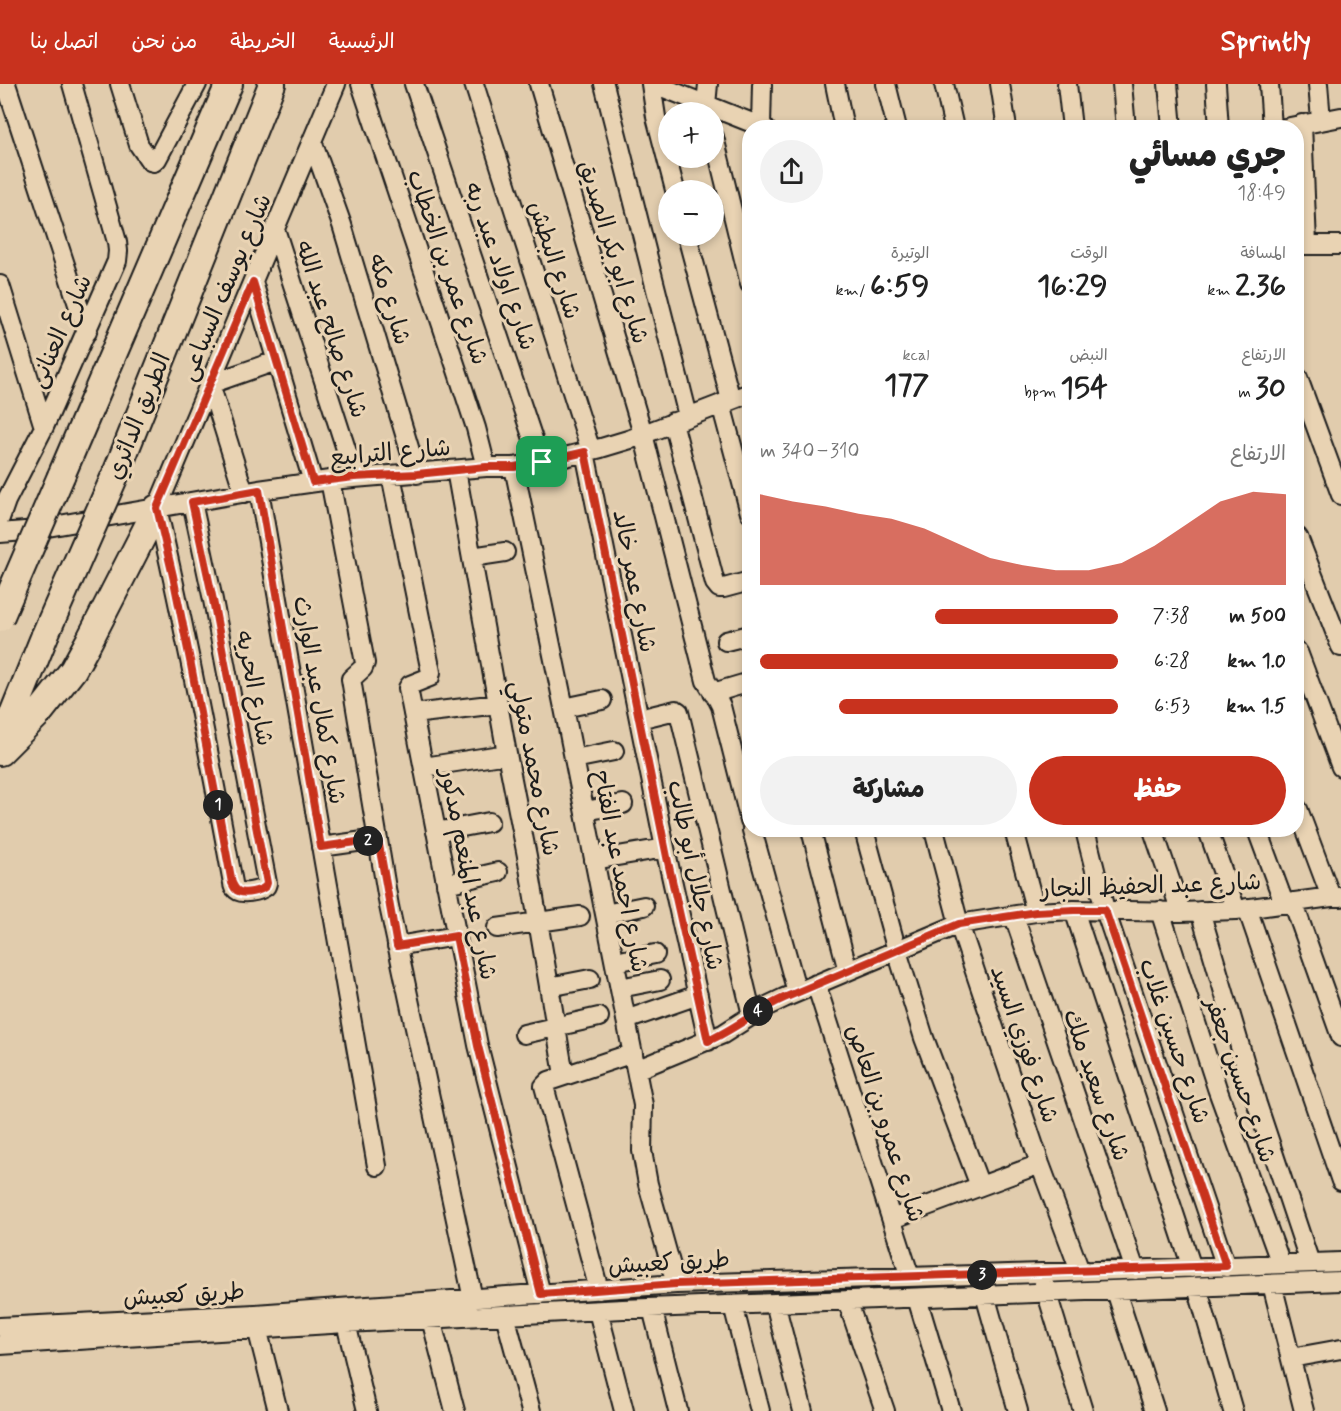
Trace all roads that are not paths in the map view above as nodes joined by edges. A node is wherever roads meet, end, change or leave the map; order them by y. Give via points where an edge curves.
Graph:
1 (6, 84) edge
2 (72, 84) edge
3 (120, 84) edge
4 (229, 84) edge
5 (272, 84) edge
6 (336, 84) edge
7 (361, 84) edge
8 (414, 84) edge
9 (474, 84) edge
10 (539, 84) edge
11 (604, 84) edge
12 (652, 84) edge
13 (708, 84) edge
14 (762, 84) edge
15 (835, 84) edge
16 (886, 84) edge
17 (944, 84) edge
18 (1000, 84) edge
19 (1068, 84) edge
20 (1122, 84) edge
21 (1168, 84) edge
22 (1216, 84) edge
23 (1269, 84) edge
24 (1318, 84) edge
25 (190, 89) edge
26 (677, 89) edge
27 (696, 102) edge
28 (707, 102) edge
29 (724, 114) edge
30 (1341, 117) edge
31 (742, 120) edge
32 (763, 120) edge
33 (842, 120) edge
34 (895, 120) edge
35 (952, 120) edge
36 (1006, 120) edge
37 (1071, 120) edge
38 (1125, 120) edge
39 (1171, 120) edge
40 (1218, 120) edge
41 (1271, 120) edge
42 (1321, 120) junction
43 (1304, 124) edge
44 (312, 141) junction
45 (722, 168) edge
46 (672, 180) edge
47 (275, 229) junction
48 (1304, 244) edge
49 (690, 246) edge
50 (1340, 246) edge
51 (742, 251) edge
52 (253, 282) junction
53 (0, 285) edge
54 (87, 332) junction
55 (276, 361) junction
56 (210, 384) junction
57 (1304, 394) edge
58 (740, 399) edge
59 (680, 419) junction
60 (742, 422) edge
61 (44, 428) junction
62 (643, 434) junction
63 (588, 452) junction
64 (542, 462) junction
65 (486, 467) junction
66 (514, 467) junction
67 (456, 470) junction
68 (417, 474) junction
69 (391, 475) junction
70 (354, 477) junction
71 (322, 481) junction
72 (0, 482) edge
73 (251, 491) junction
74 (1341, 495) edge
75 (192, 502) junction
76 (157, 508) junction
77 (3, 509) edge
78 (0, 533) edge
79 (505, 552) dead end
80 (1304, 552) edge
81 (472, 557) junction
82 (742, 586) edge
83 (0, 618) edge
84 (742, 637) edge
85 (726, 641) dead end
86 (1341, 647) edge
87 (1304, 668) edge
88 (742, 684) edge
89 (713, 693) junction
90 (602, 700) dead end
91 (498, 704) junction
92 (564, 708) junction
93 (413, 714) junction
94 (639, 719) junction
95 (0, 746) edge
96 (614, 751) dead end
97 (0, 752) edge
98 (507, 754) junction
99 (574, 759) junction
100 (424, 767) junction
101 (1341, 767) edge
102 (742, 789) edge
103 (623, 804) dead end
104 (585, 811) junction
105 (489, 822) dead end
106 (1304, 823) edge
107 (436, 832) junction
108 (754, 837) edge
109 (813, 837) edge
110 (866, 837) edge
111 (936, 837) edge
112 (1016, 837) edge
113 (1087, 837) edge
114 (1155, 837) edge
115 (1211, 837) edge
116 (1260, 837) edge
117 (378, 839) junction
118 (321, 847) junction
119 (665, 848) junction
120 (594, 860) junction
121 (498, 872) dead end
122 (446, 884) junction
123 (1336, 897) edge
124 (1289, 903) junction
125 (644, 906) dead end
126 (1241, 909) junction
127 (1074, 910) junction
128 (1105, 910) junction
129 (1160, 911) junction
130 (1200, 911) junction
131 (1036, 912) junction
132 (1181, 912) junction
133 (605, 914) junction
134 (580, 916) dead end
135 (1014, 916) junction
136 (538, 922) junction
137 (959, 924) junction
138 (497, 928) dead end
139 (456, 936) junction
140 (397, 946) junction
141 (897, 951) junction
142 (655, 954) dead end
143 (615, 962) junction
144 (848, 971) junction
145 (590, 979) dead end
146 (660, 980) dead end
147 (816, 984) junction
148 (549, 987) junction
149 (620, 988) junction
150 (797, 992) junction
151 (698, 995) junction
152 (752, 1015) junction
153 (599, 1017) dead end
154 (626, 1020) junction
155 (555, 1027) junction
156 (524, 1034) dead end
157 (1341, 1037) edge
158 (708, 1041) junction
159 (634, 1061) junction
160 (564, 1075) junction
161 (1040, 1164) junction
162 (377, 1166) dead end
163 (1341, 1180) edge
164 (980, 1186) junction
165 (892, 1219) junction
166 (1341, 1262) edge
167 (1310, 1263) junction
168 (1281, 1264) junction
169 (1226, 1266) junction
170 (1192, 1268) junction
171 (1135, 1270) junction
172 (1080, 1271) junction
173 (1041, 1273) junction
174 (910, 1277) junction
175 (1341, 1281) edge
176 (676, 1284) junction
177 (1272, 1284) junction
178 (1197, 1287) junction
179 (621, 1288) junction
180 (599, 1290) junction
181 (1116, 1291) junction
182 (1046, 1293) junction
183 (541, 1294) junction
184 (985, 1295) junction
185 (917, 1298) junction
186 (473, 1299) junction
187 (847, 1300) junction
188 (775, 1303) junction
189 (733, 1305) junction
190 (652, 1308) junction
191 (623, 1310) junction
192 (598, 1311) junction
193 (505, 1315) junction
194 (431, 1319) junction
195 (346, 1323) junction
196 (0, 1327) edge
197 (257, 1328) junction
198 (0, 1345) edge
199 (1341, 1349) edge
200 (1291, 1358) junction
201 (279, 1411) edge
202 (367, 1411) edge
203 (455, 1411) edge
204 (531, 1411) edge
205 (624, 1411) edge
206 (678, 1411) edge
207 (760, 1411) edge
208 (803, 1411) edge
209 (885, 1411) edge
210 (951, 1411) edge
211 (1018, 1411) edge
212 (1083, 1411) edge
213 (1155, 1411) edge
214 (1233, 1411) edge
215 (1304, 1411) edge

1 - 54 street
2 - 54 street, شارع العنانى via 118,251
3 - 25 street via 139,145 154,162
4 - 83 highway, الطريق الدائري, bridge
5 - 95 highway, الطريق الدائري, bridge via 117,471
6 - 44 street, شارع يوسف السباعى
7 - 65 street, شارع عمر بن الخطاب via 458,370
8 - 64 street, شارع اولاد عبد ربه
9 - 63 street, شارع البطش
10 - 62 street, شارع ابو بكر الصديق
11 - 59 street
12 - 26 street
12 - 46 street
13 - 28 street
14 - 32 street
15 - 33 street
16 - 34 street
17 - 35 street
18 - 36 street
19 - 37 street
20 - 38 street
21 - 39 street
22 - 40 street
23 - 41 street
24 - 42 street
26 - 27 street
29 - 31 street
30 - 42 street
42 - 43 street
44 - 47 street, شارع يوسف السباعى
44 - 68 street, شارع مكه via 342,225
45 - 51 street
47 - 52 street, شارع يوسف السباعى
47 - 70 street, شارع صالح عبد الله
48 - 50 street
49 - 58 street
52 - 55 street
52 - 56 street, شارع يوسف السباعى
53 - 61 street
54 - 61 street, شارع العنانى
55 - 56 street
55 - 71 street
56 - 73 street, شارع كمال عبد الوارث
56 - 76 street, شارع يوسف السباعى
57 - 74 street
58 - 59 street, شارع الترابيع
58 - 60 street
59 - 62 street, شارع الترابيع
59 - 82 street via 715,584 721,588
61 - 77 street, شارع العنانى
62 - 63 street, شارع الترابيع
62 - 89 street via 706,681
63 - 64 street, شارع الترابيع
63 - 94 street, شارع عمر خالد
64 - 66 street, شارع الترابيع
65 - 66 street, شارع الترابيع
65 - 67 street, شارع الترابيع
66 - 92 street, شارع احمد عبد الفتاح
67 - 68 street, شارع الترابيع
67 - 81 street, شارع محمد متولي
68 - 69 street, شارع الترابيع
69 - 70 street, شارع الترابيع
69 - 93 street, شارع عبد المنعم مدكور via 431,672 430,677 409,686
70 - 71 street, شارع الترابيع
71 - 73 street, شارع الترابيع
71 - 117 street via 365,663 351,679
72 - 77 street
73 - 75 street, شارع الترابيع
73 - 118 street, شارع كمال عبد الوارث
75 - 76 street, شارع الترابيع
75 - 76 street, شارع الحريه via 267,883 261,891 238,891 232,883
76 - 78 street, شارع الترابيع
76 - 97 highway via 72,670 39,713
79 - 81 street
80 - 86 street
81 - 91 street, شارع محمد متولي
84 - 85 street
87 - 101 street
88 - 89 street
89 - 102 street via 721,706
90 - 92 street
91 - 93 street
91 - 98 street, شارع محمد متولي
92 - 99 street, شارع احمد عبد الفتاح
93 - 100 street, شارع عبد المنعم مدكور
94 - 119 street, شارع جلال أبو طالب
94 - 152 street via 679,712
96 - 99 street
98 - 100 street
98 - 136 street, شارع محمد متولي
99 - 104 street, شارع احمد عبد الفتاح
100 - 107 street, شارع عبد المنعم مدكور
103 - 104 street
104 - 120 street, شارع احمد عبد الفتاح
105 - 107 street
106 - 123 street
107 - 122 street, شارع عبد المنعم مدكور
108 - 150 street
109 - 144 street
110 - 141 street
111 - 137 street, شارع فوزي السيد
112 - 131 street
113 - 128 street, شارع حسين غلاب
114 - 132 street
115 - 126 street
116 - 124 street
117 - 118 street
117 - 140 street
118 - 162 street, شارع كمال عبد الوارث
119 - 120 street
119 - 151 street, شارع جلال أبو طالب
120 - 133 street, شارع احمد عبد الفتاح
121 - 122 street
122 - 139 street, شارع عبد المنعم مدكور
123 - 124 street, شارع عبد الحفيظ النجار
124 - 126 street, شارع عبد الحفيظ النجار
124 - 157 street
125 - 133 street
126 - 130 street, شارع عبد الحفيظ النجار
126 - 163 street
127 - 128 street, شارع عبد الحفيظ النجار
127 - 131 street, شارع عبد الحفيظ النجار
127 - 170 street
128 - 129 street, شارع عبد الحفيظ النجار
128 - 169 street, شارع حسين غلاب
129 - 132 street, شارع عبد الحفيظ النجار
129 - 168 street, شارع حسين جعفر via 1217,1088
130 - 132 street, شارع عبد الحفيظ النجار
130 - 167 street via 1257,1104
131 - 135 street, شارع عبد الحفيظ النجار
133 - 143 street, شارع احمد عبد الفتاح
134 - 136 street
135 - 137 street, شارع عبد الحفيظ النجار
135 - 171 street, شارع سعيد ملك
136 - 138 street
136 - 148 street, شارع محمد متولي
137 - 141 street, شارع عبد الحفيظ النجار
137 - 161 street, شارع فوزي السيد
139 - 140 street
139 - 183 street, شارع عبد المنعم مدكور via 478,1046
140 - 186 street
141 - 144 street, شارع عبد الحفيظ النجار
141 - 164 street via 924,1038
142 - 143 street
143 - 149 street, شارع احمد عبد الفتاح
144 - 147 street, شارع عبد الحفيظ النجار
145 - 148 street
146 - 149 street
147 - 150 street, شارع عبد الحفيظ النجار
147 - 165 street, شارع عمرو بن العاص
148 - 155 street, شارع محمد متولي
149 - 154 street, شارع احمد عبد الفتاح
150 - 152 street, شارع عبد الحفيظ النجار
151 - 154 street
151 - 158 street, شارع جلال أبو طالب
152 - 158 street, شارع عبد الحفيظ النجار
153 - 155 street
154 - 159 street, شارع احمد عبد الفتاح
155 - 156 street
155 - 160 street, شارع محمد متولي
158 - 159 street, شارع عبد الحفيظ النجار
159 - 160 street, شارع عبد الحفيظ النجار
159 - 176 street, شارع احمد عبد الفتاح via 643,1105 646,1173
160 - 180 street via 546,1083 544,1090
161 - 164 street
161 - 172 street, شارع فوزي السيد
164 - 165 street
165 - 174 street, شارع عمرو بن العاص
166 - 167 street, طريق كعبيش
167 - 168 street, طريق كعبيش
168 - 169 street, طريق كعبيش
169 - 170 street, طريق كعبيش
170 - 171 street, طريق كعبيش
171 - 172 street, طريق كعبيش
172 - 173 street, طريق كعبيش
173 - 174 street, طريق كعبيش
173 - 182 street
174 - 176 street, طريق كعبيش
175 - 177 street, طريق كعبيش
176 - 179 street, طريق كعبيش
177 - 178 street, طريق كعبيش
177 - 200 street
178 - 181 street, طريق كعبيش
178 - 214 street
179 - 180 street, طريق كعبيش
179 - 191 street
180 - 183 street, طريق كعبيش
181 - 182 street, طريق كعبيش
181 - 213 street
182 - 184 street, طريق كعبيش
182 - 212 street
183 - 186 street, طريق كعبيش
184 - 185 street, طريق كعبيش
184 - 211 street
185 - 187 street, طريق كعبيش
185 - 210 street
186 - 196 street, طريق كعبيش
187 - 188 street, طريق كعبيش
187 - 209 street
188 - 189 street, طريق كعبيش
188 - 208 street
189 - 190 street, طريق كعبيش
189 - 207 street
190 - 191 street, طريق كعبيش
190 - 206 street
191 - 192 street, طريق كعبيش
192 - 193 street, طريق كعبيش
192 - 205 street
193 - 194 street, طريق كعبيش
193 - 204 street
194 - 195 street, طريق كعبيش
194 - 203 street
195 - 197 street, طريق كعبيش
195 - 202 street
197 - 198 street, طريق كعبيش
197 - 201 street
199 - 200 street
200 - 215 street

